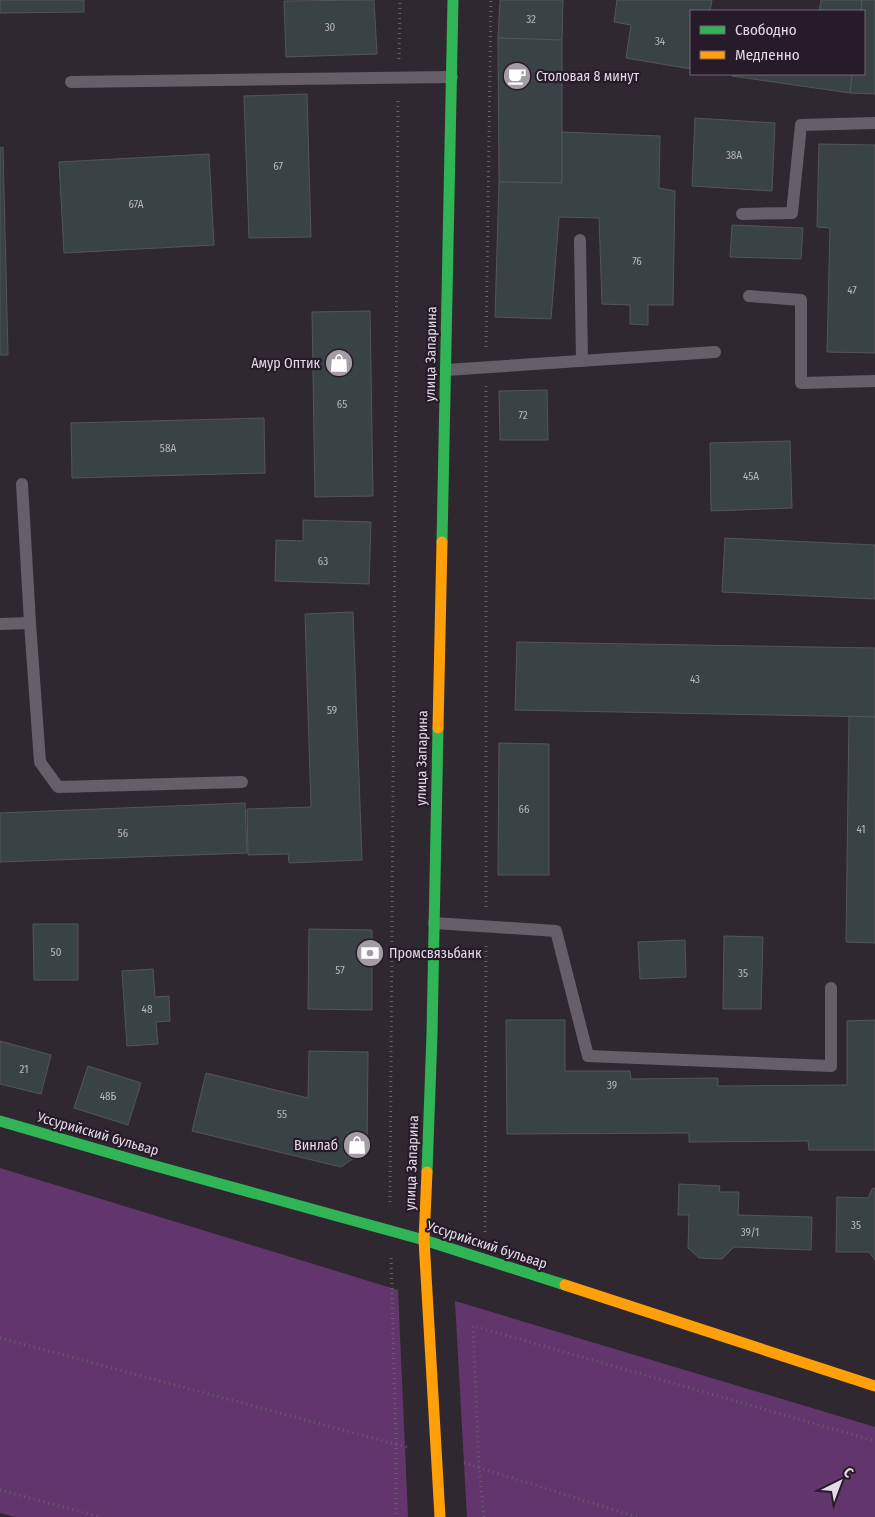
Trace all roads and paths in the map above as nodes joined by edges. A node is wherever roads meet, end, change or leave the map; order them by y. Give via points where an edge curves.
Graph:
1 (400, 0) edge
2 (453, 0) edge
3 (491, 0) edge
4 (452, 77) junction
5 (398, 78) junction
6 (71, 82) dead end
7 (875, 123) edge
8 (742, 214) dead end
9 (580, 240) dead end
10 (749, 296) dead end
11 (715, 352) dead end
12 (582, 361) junction
13 (486, 368) junction
14 (446, 370) junction
15 (875, 381) edge
16 (22, 484) dead end
17 (30, 622) junction
18 (0, 624) edge
19 (242, 782) dead end
20 (434, 923) junction
21 (486, 926) junction
22 (831, 988) dead end
23 (0, 1121) edge
24 (390, 1231) junction
25 (424, 1240) junction
26 (485, 1260) junction
27 (0, 1338) edge
28 (875, 1386) edge
29 (875, 1441) edge
30 (396, 1444) junction
31 (436, 1456) junction
32 (479, 1467) junction
33 (0, 1490) edge
34 (100, 1517) edge
35 (396, 1517) edge
36 (440, 1517) edge
37 (484, 1517) edge
38 (638, 1517) edge

1 - 5 path
2 - 4 main road, улица Запарина
3 - 13 path
4 - 5 lane
4 - 14 main road, улица Запарина
5 - 6 lane
5 - 24 path
7 - 8 lane via 801,125 792,213
9 - 12 lane
10 - 15 lane via 801,300 802,383
11 - 12 lane
12 - 13 lane
13 - 14 lane
13 - 21 path
14 - 20 main road, улица Запарина
16 - 17 lane
17 - 18 lane
17 - 19 lane via 40,762 58,787
20 - 21 lane
20 - 25 main road, улица Запарина
21 - 22 lane via 556,931 588,1056 831,1066
21 - 26 path
23 - 24 main road, Уссурийский бульвар
24 - 25 main road, Уссурийский бульвар
24 - 30 path
25 - 26 main road, Уссурийский бульвар
25 - 31 main road, улица Запарина
26 - 28 main road, Уссурийский бульвар
27 - 30 path
29 - 32 path via 473,1326
30 - 31 path
30 - 35 path
31 - 32 path
31 - 36 main road, улица Запарина
32 - 37 path
32 - 38 path
33 - 34 path

